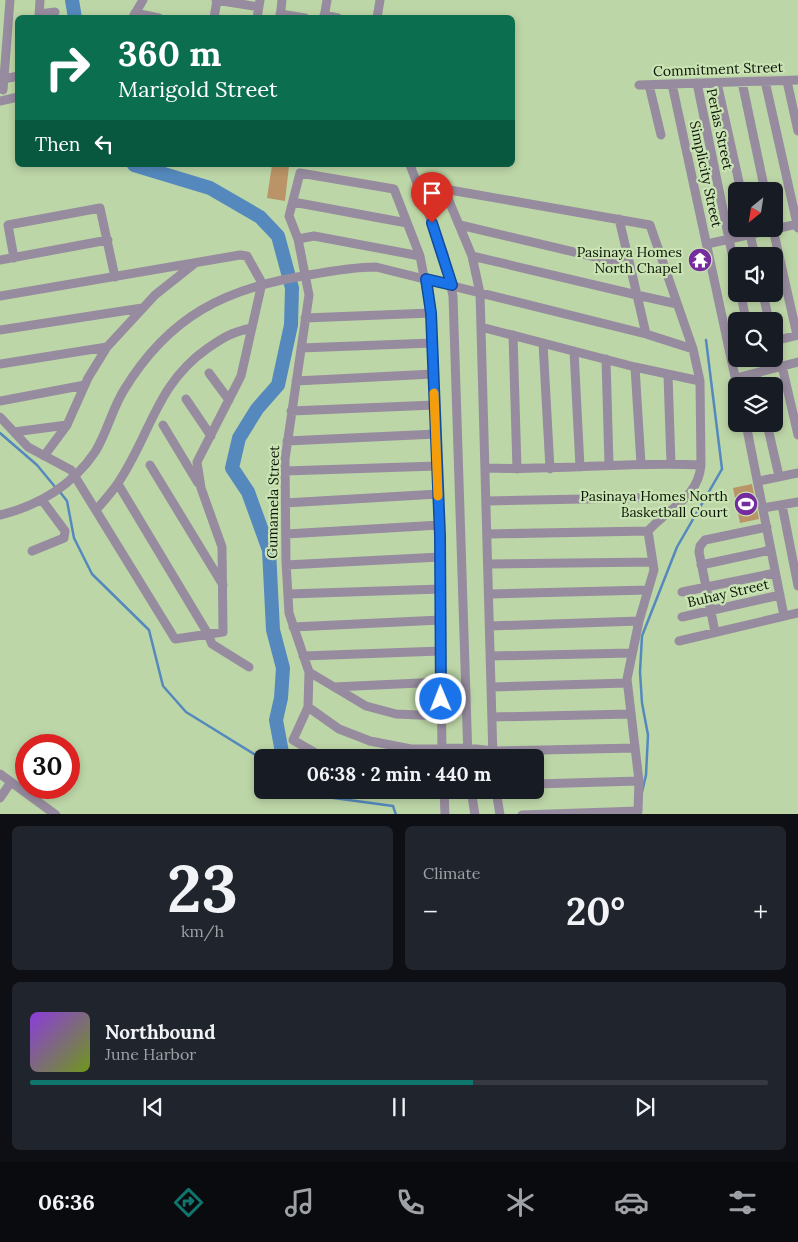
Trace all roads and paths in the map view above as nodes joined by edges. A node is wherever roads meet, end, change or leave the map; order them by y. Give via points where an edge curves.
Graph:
1 (10, 0) edge
2 (40, 0) edge
3 (143, 0) edge
4 (217, 0) edge
5 (282, 0) edge
6 (326, 0) edge
7 (380, 0) edge
8 (259, 4) edge
9 (54, 12) dead end
10 (39, 15) edge
11 (43, 15) edge
12 (134, 15) edge
13 (214, 15) edge
14 (280, 15) edge
15 (324, 15) edge
16 (378, 15) edge
17 (15, 77) edge
18 (4, 79) junction
19 (787, 80) junction
20 (798, 80) edge
21 (765, 81) junction
22 (742, 82) junction
23 (697, 83) junction
24 (717, 83) junction
25 (672, 84) junction
26 (639, 85) dead end
27 (649, 85) junction
28 (3, 90) dead end
29 (15, 98) edge
30 (0, 101) edge
31 (798, 131) edge
32 (661, 135) dead end
33 (411, 167) edge
34 (739, 182) edge
35 (763, 182) edge
36 (430, 189) dead end
37 (444, 189) junction
38 (293, 202) junction
39 (619, 219) junction
40 (407, 223) junction
41 (460, 225) junction
42 (798, 225) edge
43 (783, 228) edge
44 (776, 238) edge
45 (298, 239) junction
46 (729, 239) junction
47 (108, 240) junction
48 (707, 244) junction
49 (731, 247) edge
50 (420, 256) junction
51 (472, 256) junction
52 (14, 258) junction
53 (0, 260) edge
54 (196, 263) junction
55 (629, 264) junction
56 (301, 276) junction
57 (114, 277) junction
58 (426, 279) junction
59 (262, 284) junction
60 (452, 285) junction
61 (480, 294) junction
62 (637, 295) junction
63 (0, 296) edge
64 (678, 304) junction
65 (142, 308) junction
66 (431, 313) junction
67 (306, 318) junction
68 (481, 327) junction
69 (252, 328) junction
70 (0, 330) edge
71 (728, 330) edge
72 (646, 334) junction
73 (513, 335) junction
74 (797, 335) edge
75 (783, 339) edge
76 (432, 343) junction
77 (543, 343) junction
78 (107, 348) junction
79 (301, 348) junction
80 (693, 348) junction
81 (574, 350) junction
82 (606, 359) junction
83 (798, 362) edge
84 (0, 364) edge
85 (783, 366) edge
86 (635, 367) junction
87 (778, 367) edge
88 (782, 367) edge
89 (209, 372) dead end
90 (756, 373) junction
91 (433, 374) junction
92 (668, 375) junction
93 (748, 377) edge
94 (757, 377) edge
95 (296, 381) junction
96 (700, 381) junction
97 (85, 385) junction
98 (186, 398) dead end
99 (229, 400) junction
100 (0, 401) edge
101 (435, 405) junction
102 (291, 411) junction
103 (0, 417) edge
104 (67, 425) junction
105 (163, 426) dead end
106 (14, 432) junction
107 (748, 432) edge
108 (769, 432) edge
109 (436, 434) junction
110 (798, 435) edge
111 (211, 436) junction
112 (287, 441) junction
113 (44, 456) junction
114 (641, 464) junction
115 (671, 464) junction
116 (150, 465) dead end
117 (437, 466) junction
118 (609, 466) junction
119 (701, 466) junction
120 (580, 467) junction
121 (486, 468) junction
122 (550, 469) junction
123 (517, 470) junction
124 (285, 471) junction
125 (798, 473) edge
126 (779, 476) junction
127 (74, 478) junction
128 (758, 480) junction
129 (118, 484) junction
130 (201, 488) junction
131 (438, 494) junction
132 (687, 498) junction
133 (44, 499) junction
134 (487, 502) junction
135 (798, 502) edge
136 (285, 503) junction
137 (782, 505) junction
138 (763, 508) junction
139 (96, 510) junction
140 (0, 515) edge
141 (440, 525) junction
142 (767, 527) junction
143 (648, 531) junction
144 (286, 534) junction
145 (488, 534) junction
146 (771, 550) junction
147 (32, 551) dead end
148 (440, 557) junction
149 (653, 562) junction
150 (489, 564) junction
151 (286, 565) junction
152 (701, 565) junction
153 (775, 572) junction
154 (223, 585) junction
155 (798, 586) edge
156 (706, 587) junction
157 (441, 589) junction
158 (648, 590) junction
159 (682, 592) dead end
160 (288, 594) junction
161 (490, 594) junction
162 (780, 595) junction
163 (711, 610) junction
164 (798, 613) edge
165 (784, 616) junction
166 (682, 617) dead end
167 (441, 620) junction
168 (639, 621) junction
169 (490, 626) junction
170 (293, 627) junction
171 (715, 632) junction
172 (208, 634) junction
173 (679, 641) dead end
174 (441, 651) junction
175 (631, 653) junction
176 (303, 656) junction
177 (491, 656) junction
178 (249, 666) dead end
179 (309, 672) junction
180 (441, 682) junction
181 (626, 684) junction
182 (333, 687) junction
183 (492, 687) junction
184 (308, 707) junction
185 (631, 714) junction
186 (442, 716) junction
187 (492, 717) junction
188 (635, 748) junction
189 (309, 749) edge
190 (411, 749) edge
191 (442, 749) edge
192 (468, 749) edge
193 (493, 749) edge
194 (544, 752) edge
195 (0, 774) edge
196 (639, 781) junction
197 (11, 782) junction
198 (544, 784) edge
199 (0, 798) edge
200 (444, 799) edge
201 (472, 799) edge
202 (498, 799) edge
203 (46, 811) edge
204 (619, 813) edge
205 (637, 813) edge
206 (56, 814) edge
207 (445, 814) edge
208 (475, 814) edge
209 (500, 814) edge
210 (522, 814) edge
211 (549, 814) edge

1 - 18 street
2 - 10 street
3 - 12 street
4 - 8 street
4 - 13 street
5 - 14 street
6 - 15 street
7 - 16 street
9 - 11 street
17 - 18 street
18 - 28 street
19 - 20 street, Commitment Street
19 - 21 street, Commitment Street
19 - 31 street
21 - 22 street, Commitment Street
21 - 42 street
22 - 24 street, Commitment Street
22 - 35 street
23 - 24 street, Commitment Street
23 - 25 street, Commitment Street
23 - 46 street, Perlas Street
24 - 34 street
25 - 27 street, Commitment Street
25 - 48 street, Simplicity Street
26 - 27 street, Commitment Street
27 - 32 street
29 - 30 street
33 - 60 street via 444,254
36 - 37 street
37 - 39 street
37 - 41 street
38 - 40 street
38 - 40 street, Gumamela Street via 300,173 394,189
38 - 45 street, Gumamela Street via 289,216
39 - 55 street
39 - 64 street via 650,225
40 - 50 street
41 - 51 street
41 - 55 street
42 - 43 street
44 - 74 street
45 - 50 street via 314,236
45 - 56 street, Gumamela Street
46 - 48 street
46 - 49 street, Perlas Street
47 - 52 street
47 - 52 street via 100,208 8,225
47 - 57 street
48 - 71 street, Simplicity Street
50 - 58 street
51 - 61 street
51 - 62 street
52 - 53 street
54 - 57 street
54 - 59 street via 247,256
54 - 65 street
55 - 62 street
56 - 58 street via 376,267
56 - 59 street
56 - 67 street, Gumamela Street via 309,295
57 - 63 street
58 - 60 street
58 - 66 street
59 - 69 street
59 - 127 street via 221,298 191,315 164,338 123,392 95,451
60 - 61 street
60 - 192 street
61 - 68 street
61 - 72 street
62 - 64 street
62 - 72 street
64 - 80 street
65 - 70 street
65 - 78 street
66 - 67 street
66 - 76 street
67 - 79 street, Gumamela Street
68 - 73 street
68 - 121 street
69 - 99 street via 241,376
69 - 129 street via 230,332 176,376 159,402
72 - 80 street
73 - 77 street
73 - 123 street
74 - 75 street
76 - 79 street
76 - 91 street
77 - 81 street
77 - 122 street
78 - 84 street
78 - 97 street
79 - 95 street, Gumamela Street
80 - 96 street
81 - 82 street
81 - 120 street
82 - 86 street
82 - 118 street
83 - 85 street
86 - 92 street
86 - 114 street
87 - 90 street
88 - 110 street
89 - 99 street
90 - 93 street
90 - 94 street
91 - 95 street
91 - 101 street
92 - 96 street
92 - 115 street
95 - 102 street, Gumamela Street
96 - 119 street
97 - 100 street
97 - 104 street
98 - 111 street
99 - 111 street
101 - 102 street
101 - 109 street
102 - 112 street, Gumamela Street
103 - 106 street
104 - 106 street
104 - 113 street
105 - 130 street
106 - 113 street via 28,448
107 - 128 street
108 - 126 street
109 - 112 street
109 - 117 street
111 - 130 street via 197,462
112 - 124 street, Gumamela Street
113 - 127 street via 70,470
114 - 115 street
114 - 118 street
115 - 119 street
116 - 154 street
117 - 124 street
117 - 131 street
118 - 120 street
119 - 132 street via 694,491
120 - 122 street
121 - 123 street
121 - 134 street
122 - 123 street
124 - 136 street, Gumamela Street
125 - 126 street
126 - 128 street
127 - 133 street
127 - 139 street
128 - 138 street
129 - 139 street
129 - 172 street
130 - 154 street via 222,546
131 - 136 street
131 - 141 street
132 - 134 street
132 - 143 street
133 - 140 street
133 - 147 street via 64,531 64,538
134 - 145 street
135 - 137 street
136 - 144 street, Gumamela Street
137 - 138 street
137 - 155 street
138 - 142 street
139 - 172 street via 175,639
141 - 144 street
141 - 148 street
142 - 146 street
142 - 152 street via 705,540 700,546
143 - 145 street
143 - 149 street
144 - 151 street, Gumamela Street
145 - 150 street
146 - 152 street
146 - 153 street
148 - 151 street
148 - 157 street
149 - 150 street
149 - 158 street
150 - 161 street
151 - 160 street, Gumamela Street
152 - 156 street
153 - 156 street
153 - 162 street
154 - 172 street via 223,632
156 - 159 street
156 - 163 street
157 - 160 street
157 - 167 street
158 - 161 street
158 - 168 street
160 - 170 street, Gumamela Street
161 - 169 street
162 - 163 street, Buhay Street
162 - 165 street
163 - 166 street, Buhay Street
163 - 171 street
164 - 165 street
165 - 171 street
167 - 170 street
167 - 174 street
168 - 169 street
168 - 175 street
169 - 177 street
170 - 176 street, Gumamela Street
171 - 173 street
172 - 178 street via 212,644
174 - 176 street
174 - 180 street
175 - 177 street
175 - 181 street
176 - 179 street, Gumamela Street
177 - 183 street
179 - 182 street
179 - 184 street, Gumamela Street
180 - 182 street
180 - 186 street
181 - 183 street
181 - 185 street
182 - 186 street via 366,706 396,714
183 - 187 street
184 - 189 street, Gumamela Street via 294,740
184 - 190 street via 339,729 370,741
185 - 187 street
185 - 188 street
186 - 191 street
187 - 193 street
188 - 194 street
188 - 196 street
195 - 197 street
196 - 198 street
196 - 205 street
197 - 199 street
197 - 203 street
200 - 207 street
201 - 208 street
202 - 209 street
203 - 206 street
204 - 205 street
204 - 211 street
210 - 211 street

